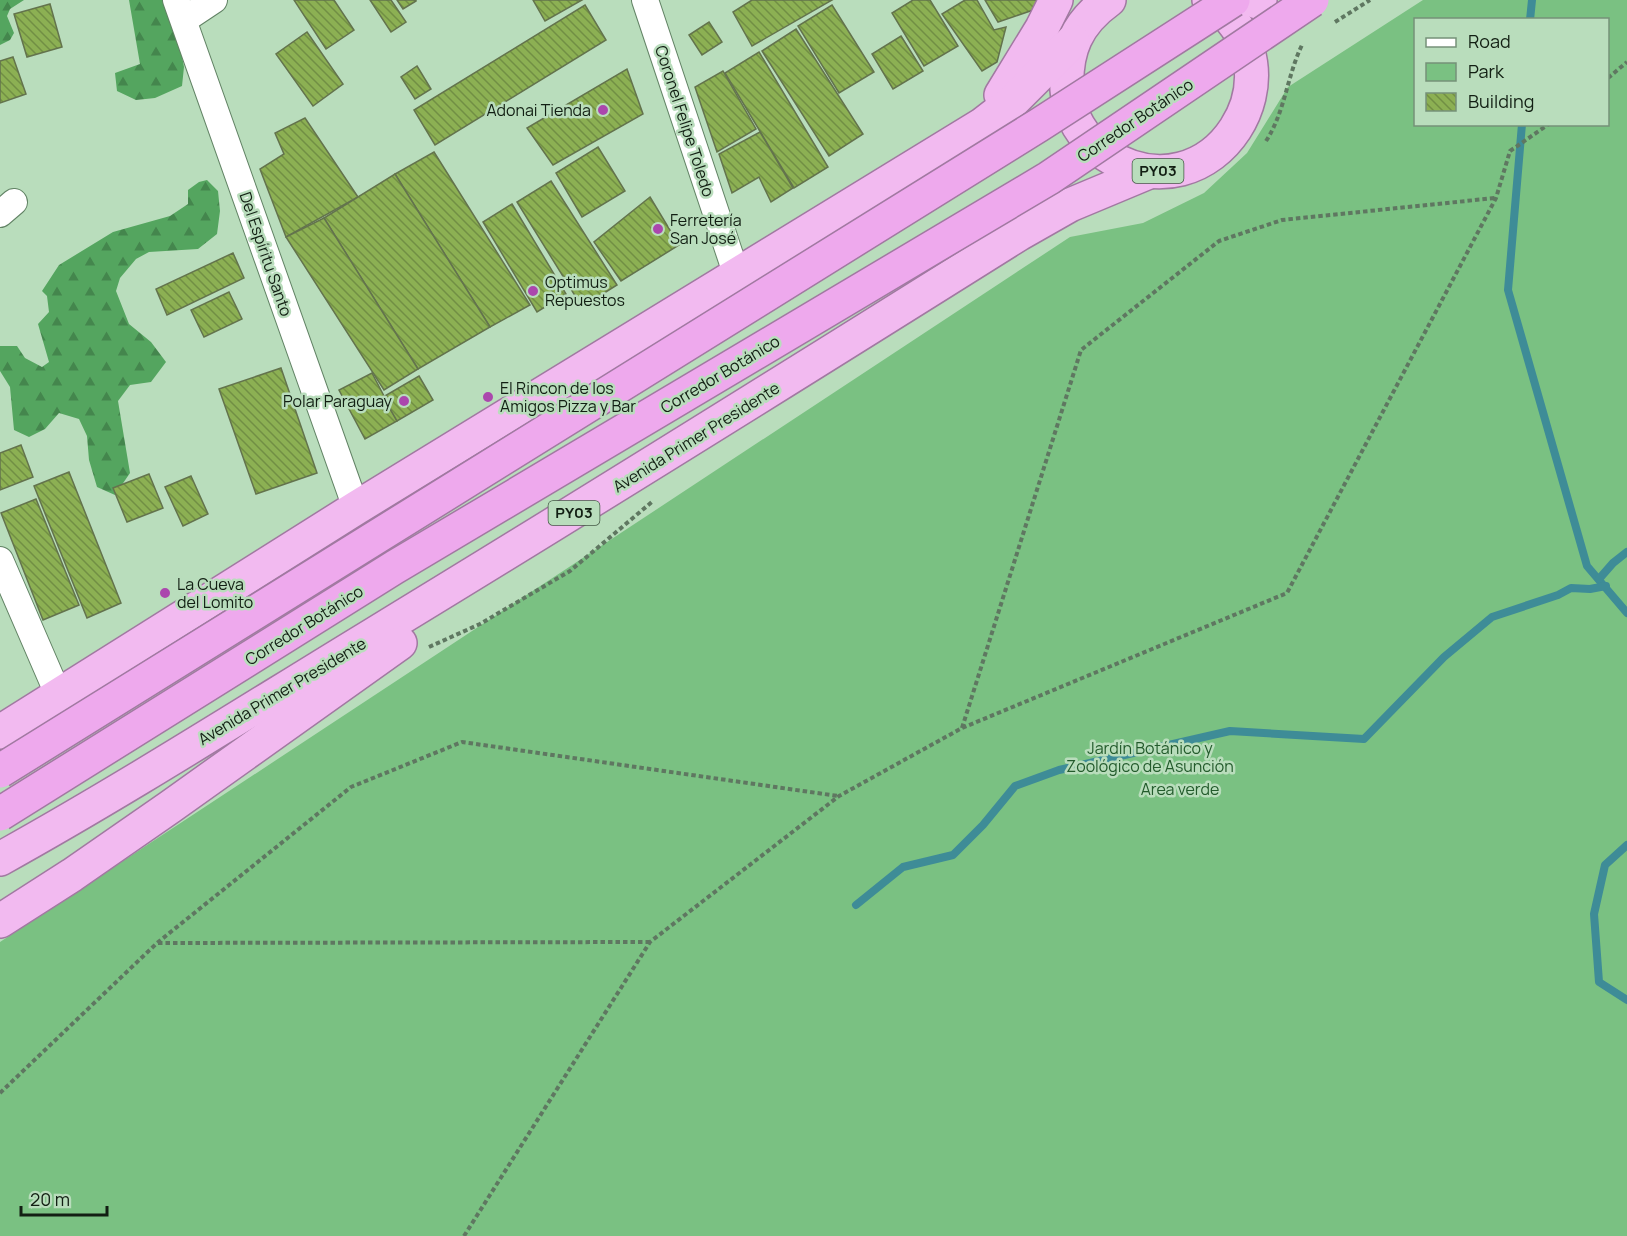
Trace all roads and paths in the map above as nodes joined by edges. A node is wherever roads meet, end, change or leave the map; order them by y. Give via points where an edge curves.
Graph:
1 (214, 0) edge
2 (645, 0) edge
3 (1056, 0) edge
4 (1109, 0) edge
5 (1209, 0) edge
6 (1233, 0) edge
7 (1252, 0) edge
8 (1260, 0) edge
9 (1288, 0) edge
10 (1370, 0) edge
11 (180, 10) edge
12 (1322, 12) edge
13 (1073, 41) junction
14 (1303, 42) dead end
15 (1627, 62) edge
16 (1609, 77) edge
17 (1252, 85) junction
18 (983, 124) junction
19 (1546, 126) edge
20 (1264, 144) dead end
21 (1149, 172) junction
22 (1496, 198) junction
23 (737, 276) junction
24 (684, 445) junction
25 (661, 495) dead end
26 (356, 508) junction
27 (0, 560) edge
28 (421, 652) dead end
29 (58, 694) junction
30 (962, 728) junction
31 (0, 732) edge
32 (0, 771) edge
33 (839, 796) junction
34 (0, 814) edge
35 (0, 859) edge
36 (0, 921) edge
37 (650, 942) junction
38 (157, 943) junction
39 (0, 1093) edge
40 (464, 1236) edge

1 - 11 street
2 - 23 street, Coronel Felipe Toledo
3 - 18 highway
4 - 13 highway, Avenida Primer Presidente / PY03 via 1094,11
5 - 17 highway, Avenida Primer Presidente / PY03 via 1230,17 1243,38
6 - 32 highway, bridge via 1039,125
7 - 8 highway
9 - 17 highway, Avenida Primer Presidente / PY03 via 1268,14 1263,52
10 - 12 path
11 - 26 street, Del Espíritu Santo
12 - 34 highway, Corredor Botánico, bridge via 395,567
13 - 18 highway, Avenida Primer Presidente / PY03 via 1014,100
13 - 21 highway, Avenida Primer Presidente / PY03 via 1066,69 1067,99 1078,126 1105,154 1121,164
14 - 20 path via 1278,119
15 - 16 path
17 - 21 highway, Avenida Primer Presidente / PY03 via 1243,117 1219,150 1174,171
18 - 23 highway, Avenida Primer Presidente / PY03
19 - 22 path via 1510,151
21 - 24 highway, Avenida Primer Presidente / PY03 via 1071,205 1019,234
22 - 30 path via 1287,593
22 - 30 path via 1281,220 1219,242 1081,350
23 - 26 highway, Avenida Primer Presidente / PY03
24 - 35 highway, Avenida Primer Presidente / PY03
24 - 36 highway via 571,534 391,648 170,807
25 - 28 path via 570,571 506,610
26 - 29 highway, Avenida Primer Presidente / PY03
27 - 29 street
29 - 31 highway, Avenida Primer Presidente / PY03
30 - 33 path
33 - 37 path
33 - 38 path via 462,742 351,787
37 - 38 path
37 - 40 path
38 - 39 path

